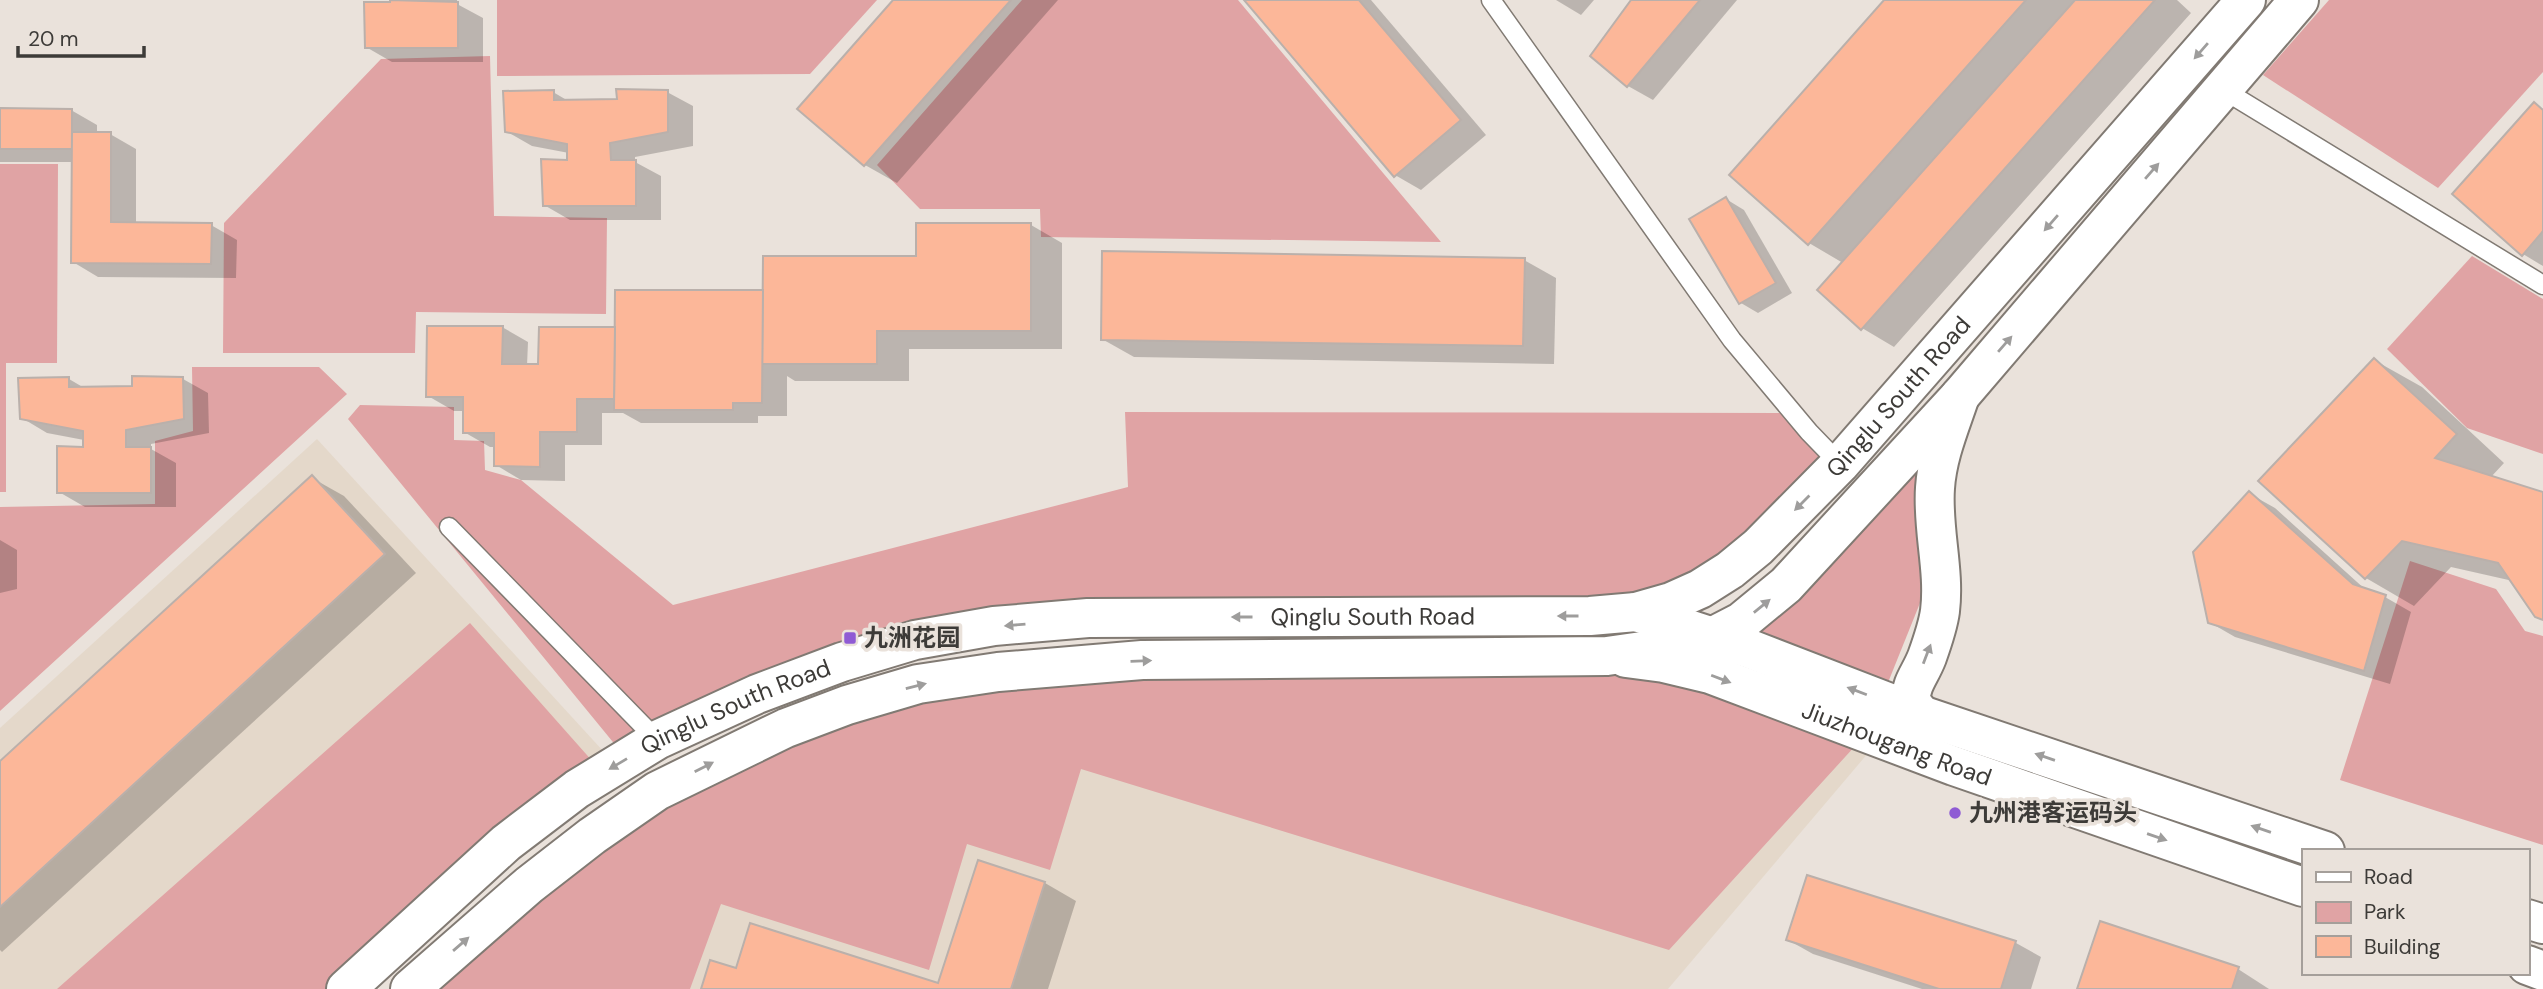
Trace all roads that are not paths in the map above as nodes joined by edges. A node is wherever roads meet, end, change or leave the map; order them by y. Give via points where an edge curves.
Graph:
1 (1491, 0) edge
2 (2246, 0) edge
3 (2299, 0) edge
4 (2222, 89) junction
5 (2543, 285) edge
6 (1960, 396) junction
7 (1840, 464) junction
8 (449, 527) dead end
9 (1636, 612) junction
10 (1712, 637) junction
11 (1606, 656) junction
12 (1921, 715) junction
13 (657, 740) junction
14 (2319, 849) edge
15 (2302, 887) edge
16 (346, 989) edge
17 (410, 989) edge

1 - 7 lane via 1732,340
2 -> 7 main road, Qinglu South Road
3 - 4 main road, Qinglu South Road
4 - 5 lane
6 -> 4 main road, Qinglu South Road
10 -> 6 main road, Qinglu South Road via 1741,622 1786,585
12 -> 6 main road via 1910,701 1912,685 1927,658 1942,590 1935,488
7 -> 9 main road, Qinglu South Road via 1730,570 1700,589
8 - 13 lane
9 - 10 main road, Jiuzhougang Road
9 -> 13 main road, Qinglu South Road via 1088,618 994,626 915,640 842,662 757,694
10 - 11 main road, Qinglu South Road
12 -> 10 main road, Jiuzhougang Road
11 -> 15 main road, Jiuzhougang Road via 1710,674 1954,766
17 -> 11 main road, Qinglu South Road via 529,885 657,791 786,728 918,684 1142,660
14 -> 12 main road, Jiuzhougang Road
13 -> 16 main road, Qinglu South Road via 577,789 506,843

